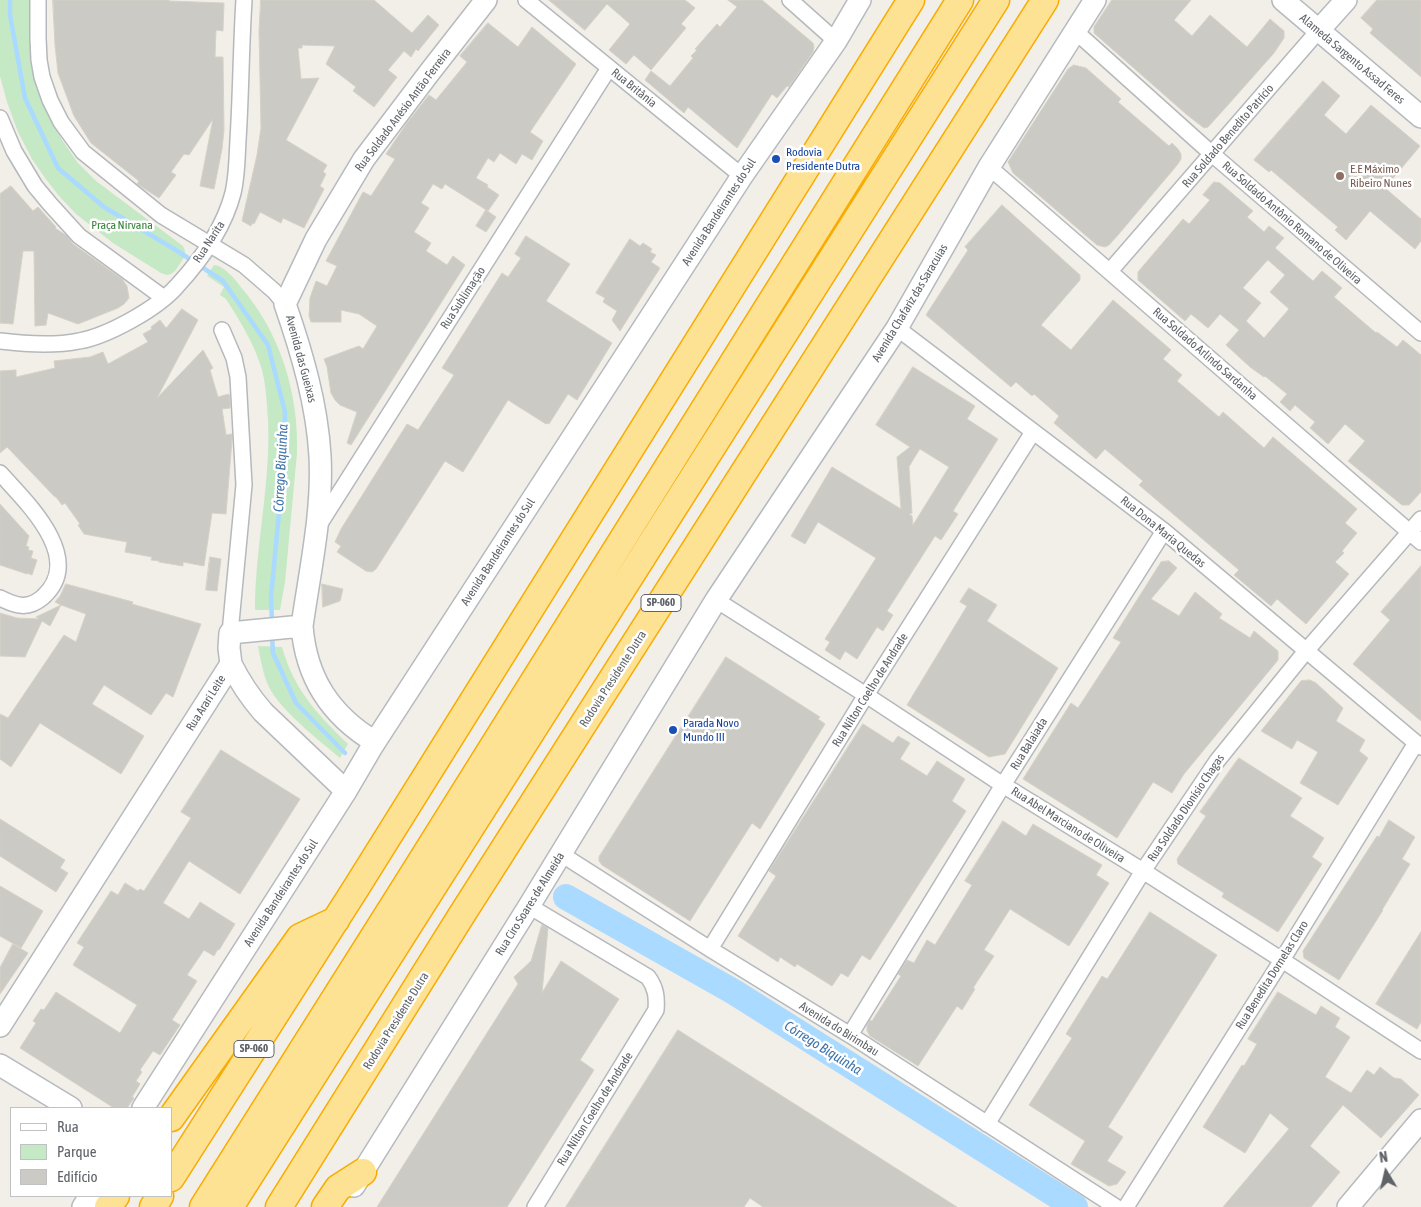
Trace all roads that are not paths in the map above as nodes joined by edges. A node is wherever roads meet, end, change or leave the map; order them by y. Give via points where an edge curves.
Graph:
1 (38, 0) edge
2 (244, 0) edge
3 (486, 0) edge
4 (526, 0) edge
5 (790, 0) edge
6 (860, 0) edge
7 (911, 0) edge
8 (960, 0) edge
9 (996, 0) edge
10 (1045, 0) edge
11 (1095, 0) edge
12 (1283, 0) edge
13 (1346, 0) edge
14 (1319, 30) junction
15 (1075, 31) junction
16 (836, 41) junction
17 (609, 68) junction
18 (1421, 117) edge
19 (0, 118) edge
20 (1212, 154) junction
21 (989, 167) junction
22 (742, 176) junction
23 (206, 250) junction
24 (1110, 271) junction
25 (164, 298) junction
26 (285, 304) junction
27 (897, 328) junction
28 (222, 330) dead end
29 (1421, 333) edge
30 (0, 341) edge
31 (1033, 432) junction
32 (0, 473) edge
33 (1421, 519) edge
34 (316, 528) junction
35 (1164, 532) junction
36 (1415, 537) edge
37 (0, 598) edge
38 (716, 600) junction
39 (295, 627) junction
40 (230, 632) junction
41 (1306, 651) junction
42 (231, 664) junction
43 (866, 695) junction
44 (376, 742) junction
45 (1419, 745) edge
46 (1003, 785) junction
47 (346, 791) junction
48 (561, 854) junction
49 (1143, 871) junction
50 (529, 906) junction
51 (336, 920) junction
52 (710, 949) junction
53 (1282, 960) junction
54 (1, 1021) edge
55 (850, 1035) junction
56 (1421, 1051) edge
57 (0, 1065) edge
58 (69, 1107) edge
59 (145, 1107) edge
60 (172, 1117) edge
61 (1421, 1120) edge
62 (987, 1124) junction
63 (363, 1172) junction
64 (172, 1176) edge
65 (203, 1207) edge
66 (230, 1207) edge
67 (279, 1207) edge
68 (325, 1207) edge
69 (340, 1207) edge
70 (534, 1207) edge
71 (1117, 1207) edge
72 (1348, 1207) edge

1 - 23 street, Avenida das Gueixas via 42,77 61,122 83,152
2 - 23 street, Rua Narita via 234,184 229,209
3 - 26 street, Rua Soldado Anésio Antão Ferreira via 364,160 316,239
4 - 17 street, Rua Britânia
5 - 16 street
6 - 16 street, Avenida Bandeirantes do Sul
7 - 51 highway, SP-060
8 - 65 highway
9 - 66 highway
10 - 67 highway, Rodovia Presidente Dutra / SP-060
11 - 15 street, Avenida Chafariz das Saracuias
12 - 14 street, Alameda Sargento Assad Feres
13 - 14 street, Rua Soldado Benedito Patrício
14 - 18 street, Alameda Sargento Assad Feres
14 - 20 street, Rua Soldado Benedito Patrício
15 - 20 street, Rua Soldado Antônio Romano de Oliveira
15 - 21 street, Avenida Chafariz das Saracuias
16 - 22 street, Avenida Bandeirantes do Sul
17 - 22 street, Rua Britânia
17 - 34 street, Rua Sublimação
19 - 25 street via 14,151 50,204 80,236
20 - 24 street, Rua Soldado Benedito Patrício
20 - 29 street, Rua Soldado Antônio Romano de Oliveira
21 - 24 street, Rua Soldado Arlindo Sardanha
21 - 27 street, Avenida Chafariz das Saracuias
22 - 44 street, Avenida Bandeirantes do Sul
23 - 25 street, Rua Narita via 177,287
23 - 26 street, Avenida das Gueixas via 244,266
24 - 36 street, Rua Soldado Arlindo Sardanha
25 - 30 street, Rua Narita via 106,334 79,342
26 - 34 street, Avenida das Gueixas via 298,339 318,429 320,482
27 - 31 street, Rua Dona Maria Quedas
27 - 38 street, Avenida Chafariz das Saracuias
28 - 40 street, Rua Arari Leite via 238,377 244,485
31 - 35 street, Rua Dona Maria Quedas
31 - 43 street, Rua Nílton Coelho de Andrade
32 - 37 street via 49,533 58,570 52,586 34,603 20,606
33 - 36 street, Rua Soldado Dionísio Chagas
34 - 39 street, Avenida das Gueixas
35 - 41 street, Rua Dona Maria Quedas
35 - 46 street, Rua Balaiada
36 - 41 street, Rua Soldado Dionísio Chagas
38 - 43 street, Rua Abel Marciano de Oliveira
38 - 48 street, Rua Ciro Soares de Almeida
39 - 40 street
39 - 44 street, Avenida das Gueixas via 321,692 349,723
40 - 42 street, Rua Arari Leite
41 - 45 street, Rua Dona Maria Quedas
41 - 49 street, Rua Soldado Dionísio Chagas via 1217,761
42 - 47 street via 263,712
42 - 54 street, Rua Arari Leite
43 - 46 street, Rua Abel Marciano de Oliveira
43 - 52 street, Rua Nílton Coelho de Andrade
44 - 47 street, Avenida Bandeirantes do Sul
45 - 53 street, Rua Benedita Dornelas Claro
46 - 49 street, Rua Abel Marciano de Oliveira
46 - 55 street, Rua Balaiada
47 - 59 street, Avenida Bandeirantes do Sul
48 - 50 street, Rua Ciro Soares de Almeida
48 - 52 street, Avenida do Birimbau
49 - 53 street, Rua Abel Marciano de Oliveira
49 - 62 street, Rua Soldado Dionísio Chagas
50 - 63 street, Rua Ciro Soares de Almeida
50 - 70 street, Rua Nílton Coelho de Andrade via 648,977 655,986 656,997 656,1010
51 - 60 highway via 300,937
51 - 64 highway, SP-060
52 - 55 street, Avenida do Birimbau
53 - 56 street, Rua Abel Marciano de Oliveira
53 - 71 street, Rua Benedita Dornelas Claro
55 - 62 street, Avenida do Birimbau
57 - 58 street
61 - 72 street
62 - 71 street, Avenida do Birimbau
63 - 68 highway via 338,1188
63 - 69 street, Rua Ciro Soares de Almeida

